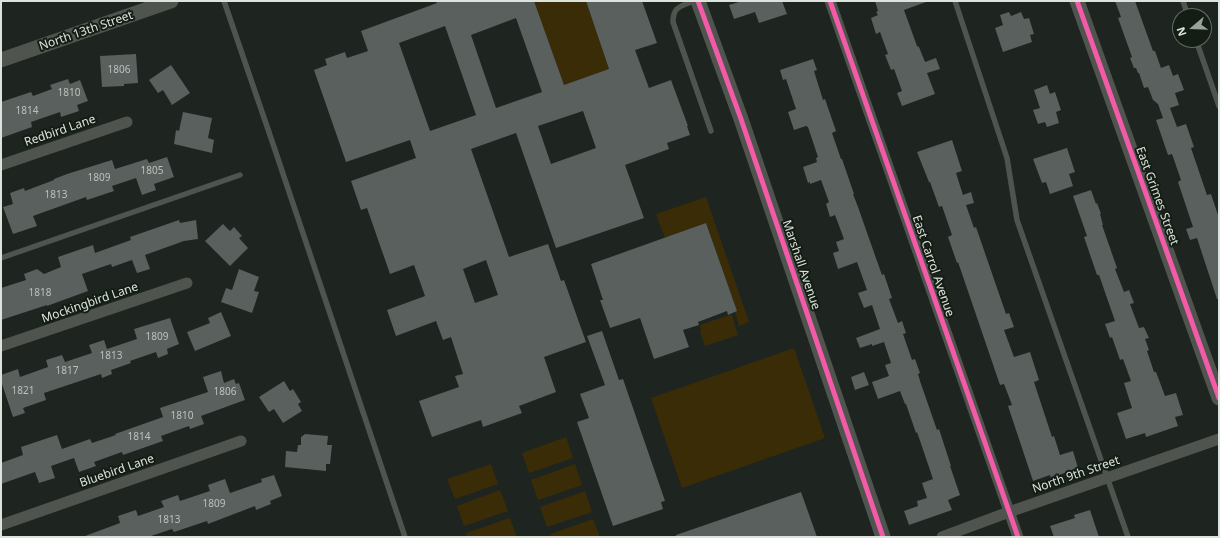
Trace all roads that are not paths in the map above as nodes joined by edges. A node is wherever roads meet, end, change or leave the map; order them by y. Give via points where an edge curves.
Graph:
1 (171, 1) edge
2 (224, 1) edge
3 (693, 1) edge
4 (698, 1) edge
5 (830, 1) edge
6 (955, 1) edge
7 (1077, 1) edge
8 (1199, 48) edge
9 (1, 60) edge
10 (1219, 106) edge
11 (127, 122) dead end
12 (711, 131) dead end
13 (1, 165) edge
14 (240, 175) dead end
15 (1, 258) edge
16 (187, 283) dead end
17 (1, 346) edge
18 (1219, 398) edge
19 (1219, 439) edge
20 (241, 441) dead end
21 (1108, 478) junction
22 (1009, 512) junction
23 (1, 525) edge
24 (406, 537) edge
25 (883, 537) edge
26 (942, 537) edge
27 (1018, 537) edge
28 (1128, 537) edge

1 - 9 street, North 13th Street
2 - 24 lane
3 - 12 lane via 676,9 673,13 673,22
4 - 25 street, Marshall Avenue via 741,119
5 - 22 street, East Carrol Avenue
6 - 21 lane via 1007,158 1017,220
7 - 18 street, East Grimes Street
8 - 10 lane
11 - 13 street, Redbird Lane
14 - 15 lane
16 - 17 street, Mockingbird Lane
19 - 21 street, North 9th Street
20 - 23 street, Bluebird Lane
21 - 22 street, North 9th Street
21 - 28 lane
22 - 26 street, North 9th Street
22 - 27 street, East Carrol Avenue

